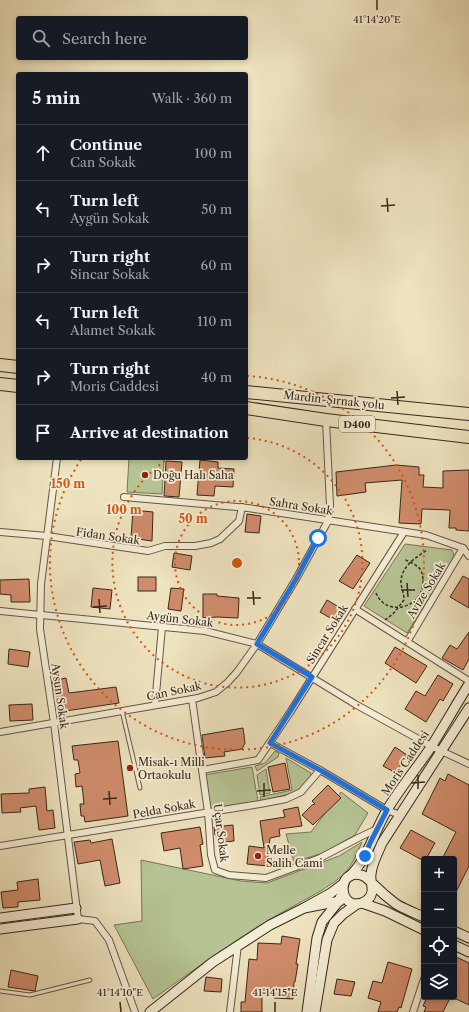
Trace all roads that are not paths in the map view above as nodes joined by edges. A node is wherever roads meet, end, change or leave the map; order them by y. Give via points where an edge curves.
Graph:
1 (0, 365) edge
2 (16, 367) edge
3 (0, 384) edge
4 (16, 386) edge
5 (248, 392) edge
6 (248, 408) edge
7 (469, 414) edge
8 (326, 420) junction
9 (469, 437) edge
10 (57, 460) edge
11 (124, 497) dead end
12 (242, 507) junction
13 (328, 521) junction
14 (0, 532) edge
15 (404, 532) junction
16 (47, 536) junction
17 (462, 548) junction
18 (469, 556) edge
19 (355, 610) junction
20 (0, 611) edge
21 (41, 614) junction
22 (162, 627) junction
23 (407, 642) junction
24 (257, 644) junction
25 (312, 677) junction
26 (469, 683) edge
27 (192, 699) junction
28 (155, 706) junction
29 (469, 708) edge
30 (122, 711) junction
31 (54, 723) junction
32 (0, 732) edge
33 (270, 743) junction
34 (431, 746) junction
35 (442, 751) junction
36 (469, 764) edge
37 (202, 770) junction
38 (320, 770) junction
39 (140, 788) dead end
40 (387, 810) junction
41 (208, 812) junction
42 (400, 815) junction
43 (377, 830) junction
44 (66, 836) junction
45 (0, 846) edge
46 (371, 883) junction
47 (346, 888) junction
48 (338, 902) junction
49 (359, 904) junction
50 (76, 908) junction
51 (304, 908) junction
52 (421, 916) edge
53 (0, 918) edge
54 (78, 919) junction
55 (0, 929) edge
56 (421, 929) edge
57 (457, 932) edge
58 (469, 938) edge
59 (238, 945) junction
60 (457, 946) edge
61 (469, 952) edge
62 (90, 980) dead end
63 (421, 988) edge
64 (0, 991) edge
65 (135, 1012) edge
66 (150, 1012) edge
67 (230, 1012) edge
68 (307, 1012) edge
69 (315, 1012) edge
70 (413, 1012) edge

1 - 2 highway
3 - 4 highway
5 - 7 highway, Mardin-Şırnak yolu
6 - 8 highway, Mardin-Şırnak yolu / D400
8 - 9 highway, Mardin-Şırnak yolu / D400
8 - 13 street, Can Sokak via 330,506
10 - 16 street, Aysun Sokak
11 - 12 street, Sahra Sokak
12 - 13 street, Sahra Sokak
12 - 16 street, Fidan Sokak via 239,521 220,539 195,546 164,546 148,552
13 - 15 street, Sahra Sokak
13 - 24 street, Can Sokak
14 - 16 street, Fidan Sokak
15 - 17 street, Sahra Sokak via 426,535
15 - 19 street, Sincar Sokak
16 - 21 street, Aysun Sokak via 41,584
17 - 18 street, Sahra Sokak
17 - 23 street, Avize Sokak
19 - 23 street
19 - 25 street, Sincar Sokak
20 - 21 street, Aygün Sokak
21 - 22 street, Aygün Sokak
21 - 31 street, Aysun Sokak via 40,629
22 - 24 street, Aygün Sokak via 205,631
22 - 28 street
23 - 26 street
24 - 25 street, Aygün Sokak
24 - 27 street, Can Sokak via 228,682 216,692
25 - 33 street, Sincar Sokak
25 - 34 street, Aygün Sokak
26 - 34 street, Moris Caddesi
27 - 28 street, Can Sokak
27 - 37 street, Uçar Sokak
28 - 30 street, Can Sokak
29 - 35 street
30 - 31 street, Can Sokak
30 - 39 lane
31 - 32 street, Can Sokak
31 - 44 street, Aysun Sokak
33 - 37 street, Sincar Sokak via 258,760
33 - 38 street
34 - 35 street, Aygün Sokak
34 - 40 street, Moris Caddesi
35 - 36 street, Aygün Sokak
35 - 42 street
37 - 41 street, Uçar Sokak
38 - 40 street
38 - 41 street, Pelda Sokak via 301,792 286,799
40 - 42 street
40 - 43 street, Moris Caddesi
41 - 43 street, Uçar Sokak via 211,855 215,870 229,875 266,878 320,858
41 - 44 street, Pelda Sokak
42 - 46 street via 373,862
43 - 47 street, Moris Caddesi
44 - 45 street, Pelda Sokak
44 - 50 street, Aysun Sokak
46 - 47 street via 359,874
46 - 49 street via 370,897
46 - 52 street via 398,905
47 - 48 street
47 - 49 street
47 - 51 street via 330,893
48 - 51 street
48 - 68 street via 322,922 317,938
49 - 56 street via 385,911
49 - 69 street via 334,923 327,940
50 - 53 street
50 - 54 street, Aysun Sokak
51 - 59 street
54 - 55 street
54 - 65 street via 95,921 108,940
57 - 58 street
59 - 66 street
59 - 67 street
60 - 61 street
62 - 64 lane via 30,995
63 - 70 street

